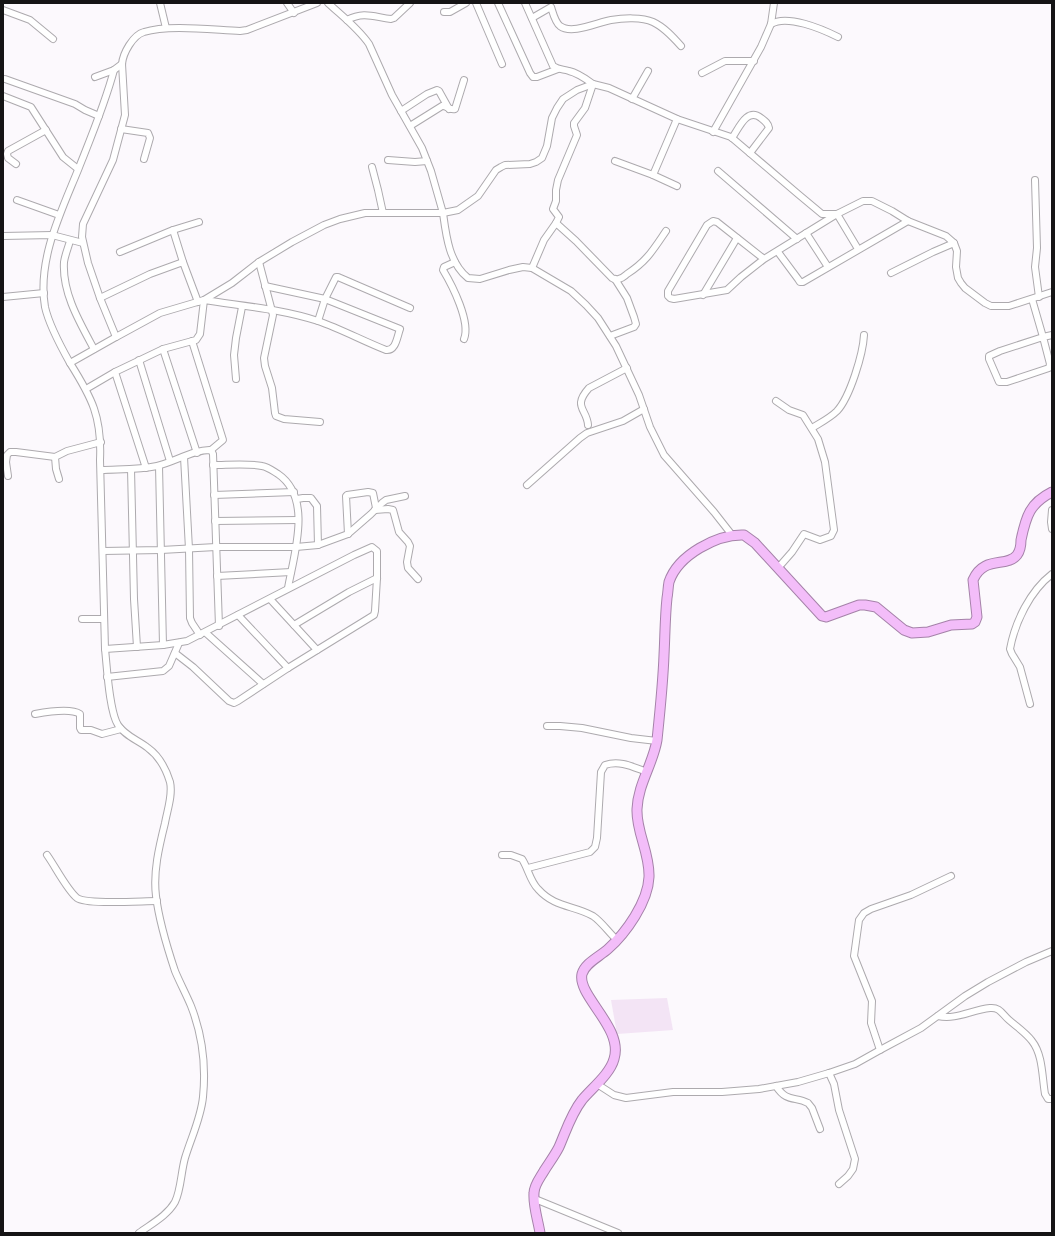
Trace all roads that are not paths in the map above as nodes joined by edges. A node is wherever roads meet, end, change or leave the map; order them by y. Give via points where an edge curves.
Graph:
1 (160, 3) edge
2 (287, 3) edge
3 (317, 3) edge
4 (328, 3) edge
5 (410, 3) edge
6 (466, 3) edge
7 (476, 3) edge
8 (498, 3) edge
9 (525, 3) edge
10 (774, 3) edge
11 (550, 5) edge
12 (3, 10) edge
13 (444, 12) dead end
14 (294, 13) junction
15 (532, 18) junction
16 (347, 20) junction
17 (771, 24) junction
18 (166, 28) junction
19 (838, 37) dead end
20 (53, 39) dead end
21 (681, 46) dead end
22 (754, 61) junction
23 (122, 64) junction
24 (502, 64) dead end
25 (558, 69) junction
26 (114, 70) junction
27 (648, 71) dead end
28 (702, 73) dead end
29 (95, 77) dead end
30 (5, 79) dead end
31 (464, 80) dead end
32 (593, 84) junction
33 (3, 96) edge
34 (632, 99) junction
35 (449, 109) junction
36 (401, 111) junction
37 (99, 116) junction
38 (677, 119) junction
39 (410, 126) junction
40 (121, 129) junction
41 (46, 130) junction
42 (713, 132) junction
43 (732, 138) junction
44 (750, 153) junction
45 (144, 159) dead end
46 (388, 160) dead end
47 (427, 161) junction
48 (615, 161) dead end
49 (16, 164) dead end
50 (372, 167) dead end
51 (78, 169) junction
52 (718, 171) dead end
53 (653, 175) junction
54 (1035, 180) dead end
55 (676, 186) dead end
56 (17, 200) dead end
57 (383, 213) junction
58 (443, 213) junction
59 (837, 214) junction
60 (59, 215) junction
61 (908, 221) junction
62 (199, 222) dead end
63 (556, 223) junction
64 (174, 230) junction
65 (666, 231) dead end
66 (806, 233) junction
67 (52, 235) junction
68 (3, 236) edge
69 (737, 238) junction
70 (797, 239) junction
71 (70, 241) junction
72 (83, 243) junction
73 (954, 243) junction
74 (858, 250) junction
75 (120, 252) dead end
76 (778, 252) junction
77 (764, 259) junction
78 (183, 262) junction
79 (259, 262) junction
80 (455, 262) junction
81 (828, 267) junction
82 (532, 268) junction
83 (891, 273) dead end
84 (615, 280) junction
85 (266, 286) junction
86 (1052, 292) edge
87 (44, 293) junction
88 (703, 295) junction
89 (3, 297) edge
90 (100, 298) junction
91 (1035, 298) junction
92 (325, 299) junction
93 (201, 301) junction
94 (242, 307) junction
95 (410, 308) dead end
96 (272, 310) junction
97 (318, 321) junction
98 (864, 335) dead end
99 (1052, 335) edge
100 (610, 336) junction
101 (116, 337) junction
102 (1043, 337) junction
103 (464, 339) dead end
104 (192, 341) junction
105 (94, 349) junction
106 (163, 349) junction
107 (139, 360) junction
108 (70, 363) junction
109 (627, 368) junction
110 (115, 372) junction
111 (236, 379) dead end
112 (86, 389) junction
113 (776, 401) dead end
114 (644, 409) junction
115 (320, 422) dead end
116 (588, 425) dead end
117 (812, 428) junction
118 (101, 442) junction
119 (211, 450) junction
120 (197, 453) junction
121 (55, 457) junction
122 (184, 457) junction
123 (170, 462) junction
124 (213, 465) junction
125 (159, 466) junction
126 (146, 468) junction
127 (131, 469) junction
128 (100, 470) junction
129 (8, 476) dead end
130 (59, 479) dead end
131 (527, 485) dead end
132 (294, 492) junction
133 (1052, 492) edge
134 (214, 494) junction
135 (405, 496) dead end
136 (297, 499) junction
137 (375, 509) junction
138 (1052, 510) edge
139 (298, 520) junction
140 (216, 521) junction
141 (1052, 529) edge
142 (348, 534) junction
143 (732, 536) junction
144 (318, 544) junction
145 (296, 547) junction
146 (216, 548) junction
147 (189, 549) junction
148 (133, 550) junction
149 (161, 550) junction
150 (103, 551) junction
151 (778, 568) junction
152 (291, 572) junction
153 (1052, 574) edge
154 (217, 576) junction
155 (377, 578) junction
156 (418, 578) dead end
157 (288, 588) junction
158 (270, 599) junction
159 (238, 615) junction
160 (82, 619) dead end
161 (104, 619) junction
162 (294, 625) junction
163 (219, 626) junction
164 (203, 634) junction
165 (179, 643) junction
166 (163, 645) junction
167 (137, 647) junction
168 (105, 649) junction
169 (317, 650) junction
170 (175, 653) junction
171 (288, 668) junction
172 (107, 677) junction
173 (263, 684) junction
174 (1030, 704) dead end
175 (35, 714) dead end
176 (547, 726) dead end
177 (121, 729) junction
178 (657, 740) junction
179 (647, 772) junction
180 (47, 855) dead end
181 (502, 855) dead end
182 (528, 868) junction
183 (951, 876) dead end
184 (157, 901) junction
185 (617, 940) junction
186 (1052, 951) edge
187 (938, 1016) junction
188 (880, 1050) junction
189 (829, 1073) junction
190 (597, 1084) junction
191 (776, 1086) junction
192 (1052, 1099) edge
193 (820, 1129) dead end
194 (839, 1184) dead end
195 (535, 1200) junction
196 (139, 1233) edge
197 (540, 1233) edge
198 (618, 1233) edge

1 - 18 street
2 - 14 street
3 - 14 street
4 - 16 street
5 - 16 street via 391,19 366,15
6 - 13 street via 450,12
7 - 24 street
8 - 25 street via 530,74 537,77
9 - 15 street
10 - 17 street
11 - 15 street
11 - 21 street via 561,27 579,29 618,19 645,20 660,26
12 - 20 street via 30,20
14 - 18 street via 240,31
15 - 25 street via 550,62
16 - 36 street via 369,44
17 - 19 street via 780,21 795,22 816,27
17 - 22 street
18 - 23 street via 142,32 123,57
22 - 28 street via 725,61
22 - 42 street
23 - 26 street
23 - 40 street via 125,115
25 - 32 street via 581,75
26 - 29 street
26 - 37 street
27 - 34 street
30 - 37 street via 76,104
31 - 35 street via 456,108
32 - 34 street via 609,88
32 - 58 street via 563,99 552,118 542,158 530,164 501,167 496,170 478,196 458,210
32 - 63 street via 585,108 574,124 577,135 558,180 553,209 559,217
33 - 41 street via 31,107
34 - 38 street
35 - 36 street via 437,90
35 - 39 street via 442,106
36 - 39 street
37 - 51 street
38 - 42 street
38 - 53 street
39 - 47 street
40 - 45 street via 148,133 150,138
40 - 72 street via 113,160 84,224
41 - 49 street via 8,151 8,158
41 - 51 street via 63,157
42 - 43 street
43 - 44 street
43 - 44 street via 750,115 756,114 761,118 769,128
44 - 59 street via 822,214
46 - 47 street
47 - 58 street
48 - 53 street
50 - 57 street
51 - 60 street
52 - 70 street
53 - 55 street
54 - 91 street
56 - 60 street
57 - 58 street
57 - 79 street via 353,216 324,226
58 - 80 street
59 - 61 street via 863,201 872,201
59 - 66 street
59 - 74 street
60 - 67 street
61 - 73 street via 946,236
61 - 74 street
62 - 64 street
63 - 82 street via 544,240
63 - 84 street
64 - 75 street
64 - 78 street
65 - 84 street via 640,266
66 - 70 street
66 - 81 street
67 - 68 street
67 - 71 street
67 - 87 street
69 - 77 street
69 - 88 street
69 - 88 street via 717,222 711,222 668,291 668,296 674,299
70 - 76 street
71 - 72 street
71 - 105 street via 64,260 66,283 76,316
72 - 90 street
73 - 83 street
73 - 91 street via 957,251 958,278 974,296 991,306 1009,306
74 - 81 street
76 - 77 street
76 - 81 street via 800,282
77 - 88 street via 726,290
78 - 90 street via 150,274
78 - 93 street
79 - 85 street
79 - 93 street via 232,283
80 - 82 street via 464,275 473,279 523,267
80 - 103 street via 443,270 456,296 464,322
82 - 100 street via 571,291 598,318
84 - 100 street via 627,298 636,324
85 - 92 street
85 - 96 street
86 - 91 street
87 - 89 street
87 - 108 street via 47,315
90 - 101 street
91 - 102 street
92 - 95 street via 334,278 338,277
92 - 97 street
92 - 97 street via 400,329 394,348 386,350
93 - 94 street
93 - 101 street via 160,313
93 - 104 street via 200,334
94 - 96 street
94 - 111 street via 234,355
96 - 97 street
96 - 115 street via 264,358 276,416
98 - 117 street via 857,368 842,403 836,412
99 - 102 street
100 - 109 street
101 - 105 street
102 - 102 street via 1049,368 1000,382 989,356
104 - 106 street
104 - 119 street via 223,440
105 - 108 street
106 - 107 street
106 - 120 street
107 - 110 street
107 - 123 street
108 - 112 street
109 - 114 street
109 - 116 street via 589,388 581,405
110 - 112 street
110 - 126 street
112 - 118 street via 96,413
113 - 117 street via 789,410 803,415
114 - 131 street via 623,421 587,433
114 - 143 street via 664,455
117 - 151 street via 824,456 834,531 829,537 820,540 804,534
118 - 121 street
118 - 128 street
119 - 120 street
119 - 124 street
120 - 122 street
121 - 129 street via 10,452 6,462
121 - 130 street
122 - 123 street
122 - 147 street
123 - 125 street
124 - 132 street via 263,466 285,480
124 - 134 street
125 - 126 street
125 - 149 street
126 - 127 street
127 - 128 street
127 - 148 street
128 - 150 street
132 - 134 street
132 - 136 street
133 - 151 highway via 1038,501 1025,520 1020,549 1016,556 986,565 980,568 975,576 973,580 977,617 972,624 951,625 928,632 912,633 904,630 876,607 865,604 824,617
134 - 140 street
135 - 137 street via 386,500
136 - 139 street
136 - 144 street via 311,498 317,504
137 - 142 street
137 - 142 street via 373,493 347,495
137 - 156 street via 393,510 399,532 410,546 408,568
138 - 141 street
139 - 140 street
139 - 145 street
140 - 146 street
142 - 144 street
143 - 151 highway via 744,535 750,538
143 - 178 highway via 719,539 693,552 684,559 669,582
144 - 145 street
145 - 146 street
145 - 152 street
146 - 147 street
146 - 154 street
147 - 149 street
147 - 164 street via 190,618
148 - 149 street
148 - 150 street
148 - 167 street
149 - 166 street
150 - 161 street
152 - 154 street
152 - 157 street
153 - 174 street via 1042,583 1020,616 1010,649 1020,667
154 - 163 street
155 - 157 street via 378,554 376,548 372,547
155 - 162 street
155 - 169 street via 374,615
157 - 158 street
158 - 159 street
158 - 162 street
159 - 163 street
159 - 171 street
160 - 161 street
161 - 168 street
162 - 169 street
163 - 164 street
164 - 165 street
164 - 173 street
165 - 166 street
165 - 170 street
166 - 167 street
167 - 168 street
168 - 172 street
169 - 171 street
170 - 172 street via 169,666 163,671
170 - 173 street via 232,702 238,701
171 - 173 street
172 - 177 street via 114,718
175 - 177 street via 77,711 80,714 81,730 102,734
176 - 178 street via 582,728 631,738
177 - 184 street via 149,748 159,759 170,784 155,879
178 - 179 highway
179 - 182 street via 614,762 605,765 602,772 595,847 590,852
179 - 185 highway via 641,784 637,809 638,826 648,862 648,885 638,910
180 - 184 street via 77,898 95,902
181 - 182 street via 522,859
182 - 185 street via 537,888 545,896 592,916
183 - 188 street via 911,895 871,909 859,920 854,956 872,1001 871,1023
184 - 196 street via 160,921 175,970 198,1028 202,1046 204,1084 200,1114 185,1158 175,1202 167,1212
185 - 190 highway via 588,965 582,976 584,988 615,1040 616,1053 612,1064
186 - 187 street via 988,982
187 - 188 street
187 - 192 street via 956,1017 990,1008 1002,1012 1034,1045 1039,1056 1045,1094 1048,1099
188 - 189 street via 855,1064
189 - 191 street
189 - 194 street via 855,1162 848,1176
190 - 191 street via 614,1095 626,1098
190 - 195 highway via 581,1101 570,1119 557,1149 536,1184
191 - 193 street via 788,1098 808,1103
195 - 197 highway
195 - 198 street

